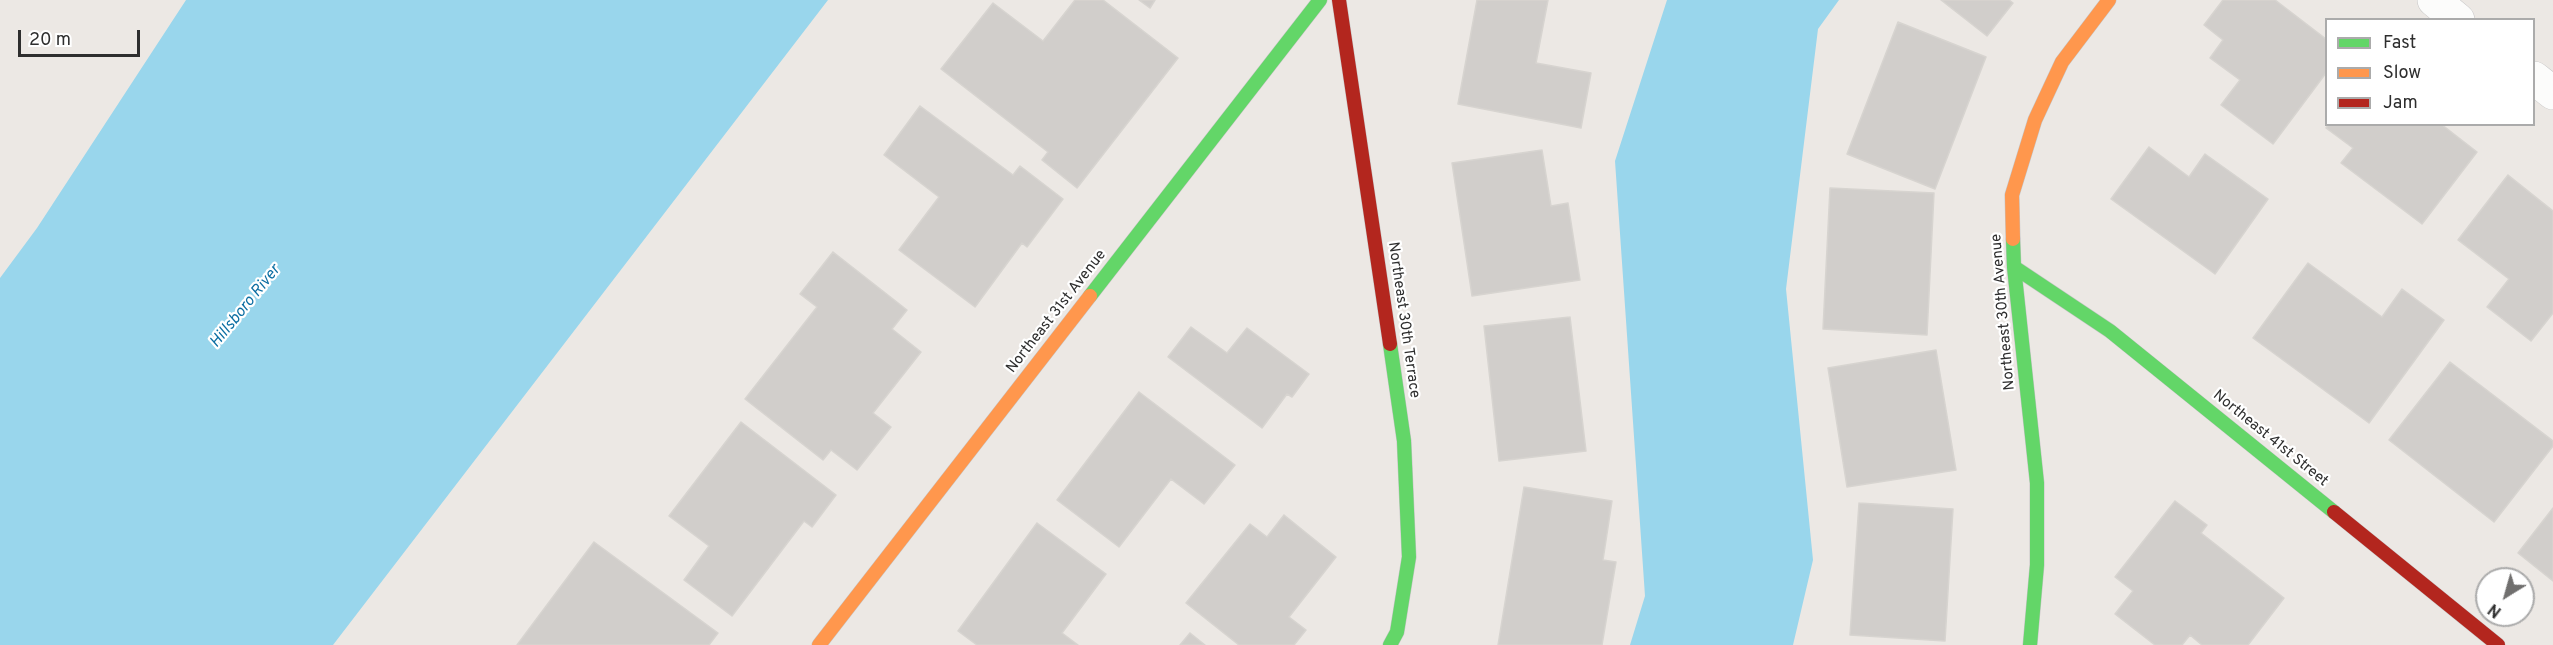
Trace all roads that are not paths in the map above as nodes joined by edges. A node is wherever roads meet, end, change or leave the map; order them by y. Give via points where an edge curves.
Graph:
1 (1320, 0) edge
2 (1339, 0) edge
3 (2109, 0) edge
4 (2434, 0) edge
5 (2456, 18) edge
6 (2535, 79) edge
7 (2553, 93) edge
8 (2014, 267) junction
9 (819, 645) edge
10 (1390, 645) edge
11 (2030, 645) edge
12 (2498, 645) edge

1 - 9 street, Northeast 31st Avenue
2 - 10 street, Northeast 30th Terrace via 1404,441 1409,557 1397,632
3 - 8 street, Northeast 30th Avenue via 2062,62 2035,120 2012,195
4 - 5 street
6 - 7 street
8 - 11 street, Northeast 30th Avenue via 2037,483 2037,565
8 - 12 street, Northeast 41st Street via 2110,331

